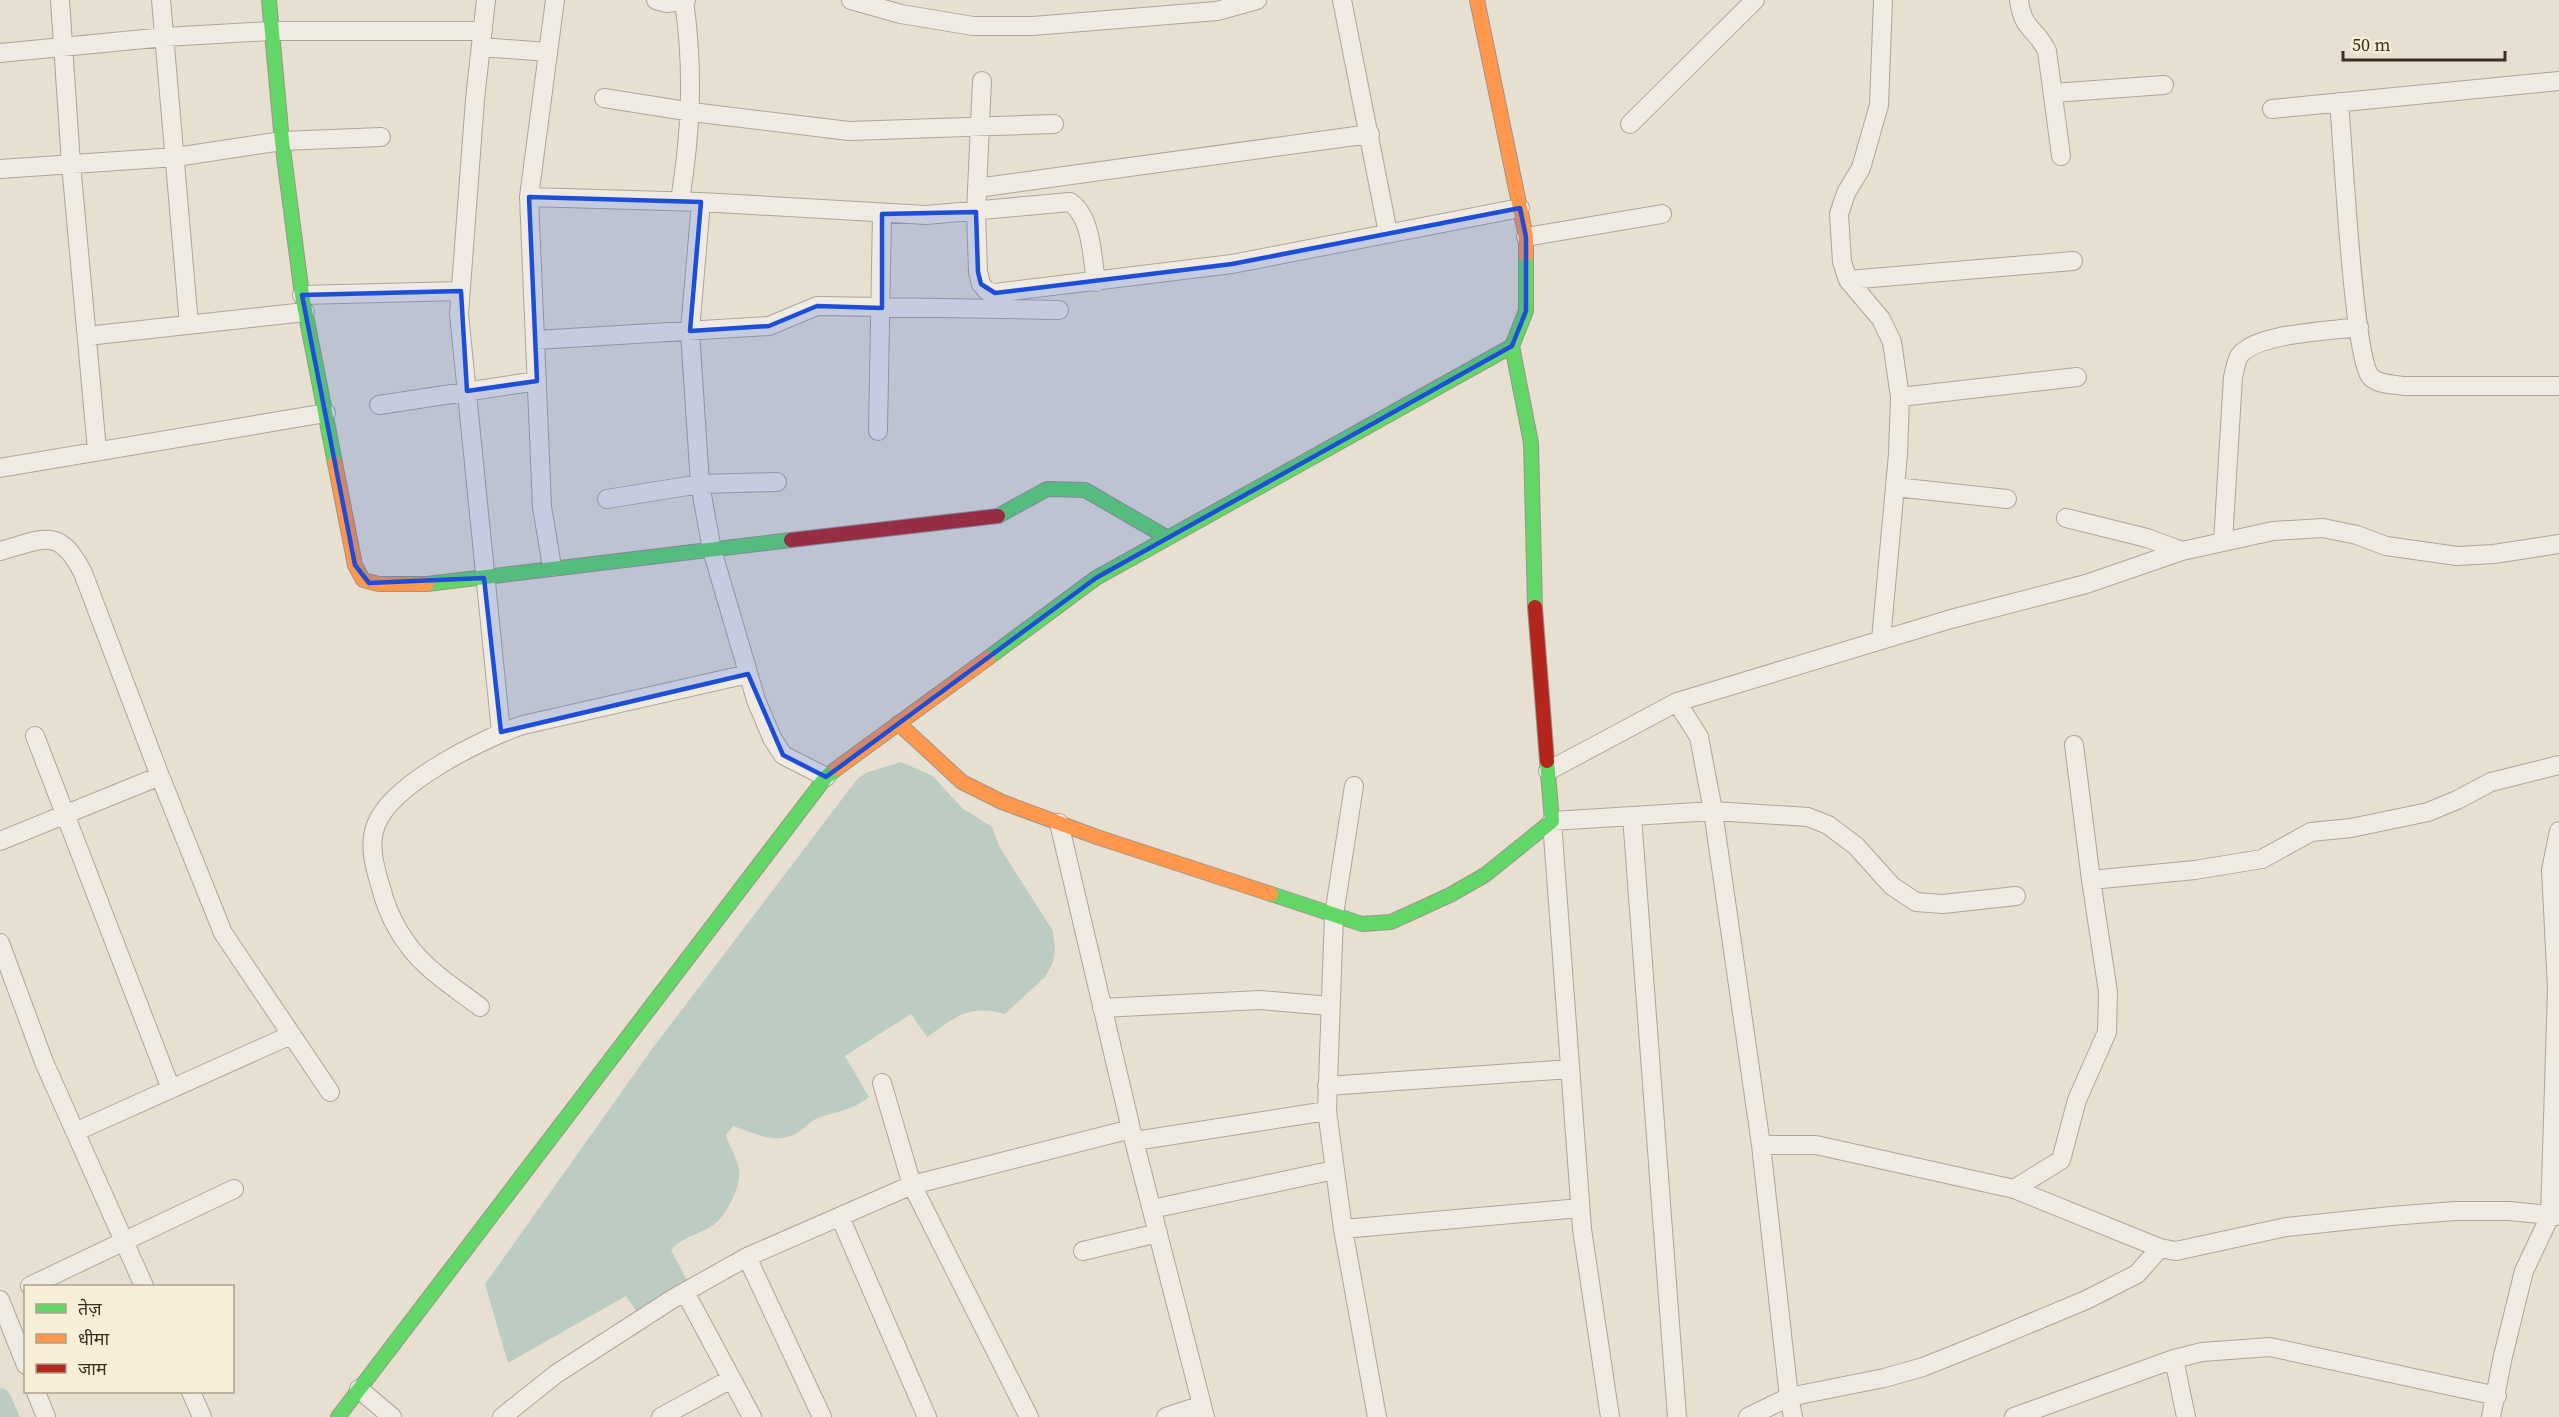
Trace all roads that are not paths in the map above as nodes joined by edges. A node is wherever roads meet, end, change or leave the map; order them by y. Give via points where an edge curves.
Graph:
1 (60, 0) edge
2 (161, 0) edge
3 (269, 0) edge
4 (486, 0) edge
5 (555, 0) edge
6 (656, 0) edge
7 (685, 0) edge
8 (851, 0) edge
9 (1257, 0) edge
10 (1342, 0) edge
11 (1477, 0) edge
12 (1755, 0) edge
13 (1883, 0) edge
14 (2019, 0) edge
15 (271, 31) junction
16 (165, 37) junction
17 (482, 39) junction
18 (63, 48) junction
19 (548, 52) junction
20 (0, 53) edge
21 (982, 81) dead end
22 (2559, 81) edge
23 (2164, 85) dead end
24 (2053, 93) junction
25 (604, 98) dead end
26 (2339, 102) junction
27 (2272, 109) dead end
28 (692, 112) junction
29 (1054, 124) dead end
30 (1630, 124) dead end
31 (980, 129) junction
32 (1370, 134) junction
33 (381, 138) dead end
34 (282, 141) junction
35 (2061, 156) dead end
36 (176, 157) junction
37 (71, 164) junction
38 (0, 169) edge
39 (977, 188) junction
40 (529, 197) junction
41 (680, 201) junction
42 (700, 202) junction
43 (1520, 208) junction
44 (976, 212) junction
45 (882, 214) junction
46 (1662, 214) dead end
47 (1388, 233) junction
48 (1526, 237) junction
49 (2073, 261) dead end
50 (1848, 280) junction
51 (1096, 282) junction
52 (461, 291) junction
53 (304, 303) junction
54 (882, 308) junction
55 (1059, 310) dead end
56 (189, 325) junction
57 (2359, 327) junction
58 (690, 330) junction
59 (87, 336) junction
60 (536, 340) junction
61 (1512, 346) junction
62 (2077, 376) dead end
63 (537, 381) junction
64 (2559, 386) edge
65 (467, 391) junction
66 (1900, 397) junction
67 (379, 405) dead end
68 (326, 413) junction
69 (878, 431) dead end
70 (97, 450) junction
71 (0, 468) edge
72 (777, 482) dead end
73 (700, 484) junction
74 (1895, 487) junction
75 (607, 499) dead end
76 (2007, 499) dead end
77 (2066, 518) dead end
78 (1168, 538) junction
79 (2223, 542) junction
80 (2559, 544) edge
81 (712, 550) junction
82 (0, 551) edge
83 (2182, 551) junction
84 (552, 567) junction
85 (484, 578) junction
86 (1881, 640) junction
87 (748, 674) junction
88 (1677, 702) junction
89 (898, 723) junction
90 (501, 732) junction
91 (35, 736) dead end
92 (2074, 745) dead end
93 (2559, 765) edge
94 (1548, 771) junction
95 (160, 776) junction
96 (826, 777) junction
97 (1354, 786) dead end
98 (1713, 811) junction
99 (64, 815) junction
100 (1632, 816) junction
101 (1552, 821) junction
102 (1059, 823) junction
103 (2559, 831) edge
104 (0, 841) edge
105 (2091, 880) junction
106 (2016, 896) dead end
107 (1335, 915) junction
108 (0, 943) edge
109 (1330, 1006) junction
110 (480, 1007) dead end
111 (1102, 1008) junction
112 (291, 1035) junction
113 (1570, 1069) junction
114 (882, 1083) dead end
115 (1327, 1086) junction
116 (171, 1089) junction
117 (330, 1092) dead end
118 (1327, 1111) junction
119 (75, 1132) junction
120 (1133, 1135) junction
121 (1761, 1145) junction
122 (1334, 1170) junction
123 (912, 1185) junction
124 (234, 1189) dead end
125 (2014, 1189) junction
126 (1580, 1208) junction
127 (1152, 1209) junction
128 (2554, 1216) edge
129 (840, 1217) junction
130 (1343, 1229) junction
131 (1158, 1233) junction
132 (124, 1241) junction
133 (2160, 1248) junction
134 (1083, 1251) dead end
135 (747, 1257) junction
136 (34, 1285) edge
137 (143, 1285) edge
138 (24, 1290) edge
139 (685, 1292) junction
140 (0, 1300) edge
141 (2174, 1359) junction
142 (24, 1360) edge
143 (731, 1379) junction
144 (359, 1389) junction
145 (36, 1393) edge
146 (191, 1393) edge
147 (1789, 1396) junction
148 (2497, 1396) junction
149 (1203, 1411) edge
150 (46, 1417) edge
151 (202, 1417) edge
152 (338, 1417) edge
153 (392, 1417) edge
154 (502, 1417) edge
155 (661, 1417) edge
156 (752, 1417) edge
157 (822, 1417) edge
158 (927, 1417) edge
159 (1029, 1417) edge
160 (1166, 1417) edge
161 (1377, 1417) edge
162 (1610, 1417) edge
163 (1677, 1417) edge
164 (1748, 1417) edge
165 (1793, 1417) edge
166 (2014, 1417) edge
167 (2186, 1417) edge
168 (2491, 1417) edge

1 - 18 street
2 - 16 street
3 - 15 street
4 - 17 street
5 - 19 street
6 - 7 street
7 - 28 street
8 - 9 street via 901,14 973,26 1033,26 1217,11
10 - 32 street
11 - 43 street
12 - 30 street
13 - 50 street via 1878,105 1861,168 1839,214 1842,262
14 - 24 street via 2025,26 2047,51
15 - 16 street
15 - 17 street
15 - 34 street
16 - 18 street
16 - 36 street
17 - 19 street
17 - 52 street
18 - 20 street
18 - 37 street
19 - 40 street
21 - 31 street
22 - 26 street
23 - 24 street
24 - 35 street
25 - 28 street
26 - 27 street
26 - 57 street
28 - 31 street via 849,131
28 - 41 street
29 - 31 street
31 - 39 street
32 - 39 street
32 - 47 street
33 - 34 street
34 - 36 street
34 - 53 street
36 - 37 street
36 - 56 street
37 - 38 street
37 - 59 street
39 - 44 street
40 - 41 street
40 - 60 street
41 - 42 street
42 - 45 street
42 - 58 street
43 - 47 street
43 - 48 street
44 - 45 street
44 - 51 street via 1070,202 1078,207 1086,228
44 - 51 street via 978,272 987,291 1007,293
45 - 54 street
46 - 48 street
47 - 51 street via 1232,264
48 - 61 street via 1527,311
49 - 50 street
50 - 66 street via 1881,319 1892,342
52 - 53 street
52 - 65 street via 459,314
53 - 56 street
53 - 68 street
54 - 55 street
54 - 58 street via 817,306 769,326
54 - 69 street
56 - 59 street
57 - 64 street via 2365,367 2372,378 2382,383
57 - 79 street via 2267,340 2250,346 2239,356 2233,377
58 - 60 street
58 - 73 street
59 - 70 street
60 - 63 street
61 - 78 street
61 - 94 street via 1531,443 1533,576
62 - 66 street
63 - 65 street
63 - 84 street via 542,507
65 - 67 street
65 - 85 street
66 - 74 street
68 - 70 street
68 - 85 street via 355,566 363,580 397,584
70 - 71 street
72 - 73 street
73 - 75 street
73 - 81 street
74 - 76 street
74 - 86 street
77 - 83 street
78 - 81 street via 1085,490 1047,489 996,517
78 - 89 street via 1096,578
79 - 80 street via 2272,531 2323,528 2386,546 2457,556
79 - 83 street
81 - 84 street
81 - 87 street
82 - 95 street via 44,539 61,542 72,550
83 - 86 street via 2086,584
84 - 85 street
85 - 90 street
86 - 88 street
87 - 90 street
87 - 96 street via 772,738 783,755
88 - 94 street
88 - 98 street via 1699,736
89 - 96 street
89 - 102 street via 963,782 1002,802
90 - 110 street via 404,787 375,826 372,850 386,907 398,930 425,964
91 - 99 street
92 - 105 street
93 - 105 street via 2491,782 2428,812 2311,832 2262,859
94 - 101 street
95 - 99 street
95 - 112 street via 224,933
96 - 144 street
97 - 107 street
98 - 100 street
98 - 106 street via 1808,817 1828,825 1856,846 1892,886 1916,902 1943,904
98 - 121 street
99 - 104 street
99 - 116 street
100 - 101 street
100 - 163 street
101 - 107 street via 1485,875 1407,916 1391,922 1362,924
101 - 113 street
102 - 107 street
102 - 111 street
103 - 128 street via 2551,870 2557,989
105 - 125 street via 2108,992 2107,1032 2077,1100 2061,1160
107 - 109 street
108 - 119 street
109 - 111 street via 1260,1000
109 - 115 street
111 - 120 street
112 - 116 street
112 - 117 street
113 - 115 street
113 - 126 street
114 - 123 street
115 - 118 street
116 - 119 street
118 - 120 street
118 - 122 street
119 - 132 street
120 - 123 street
120 - 127 street
121 - 125 street via 1816,1144
121 - 147 street
122 - 127 street
122 - 130 street
123 - 129 street
123 - 159 street
124 - 132 street
125 - 133 street
126 - 130 street
126 - 162 street
127 - 131 street
128 - 133 street via 2509,1211 2391,1216 2286,1227 2193,1249
128 - 148 street via 2524,1271
129 - 135 street
129 - 158 street
130 - 161 street
131 - 134 street
131 - 149 street
132 - 136 street
132 - 137 street
133 - 147 street via 2137,1274 2086,1300 1923,1367
135 - 139 street
135 - 157 street
138 - 140 street
139 - 143 street
139 - 154 street via 556,1374
140 - 142 street
141 - 148 street via 2202,1352 2270,1347
141 - 166 street
141 - 167 street
143 - 155 street
143 - 156 street
144 - 152 street
144 - 153 street
145 - 150 street
146 - 151 street
147 - 164 street
147 - 165 street
148 - 168 street
149 - 160 street

